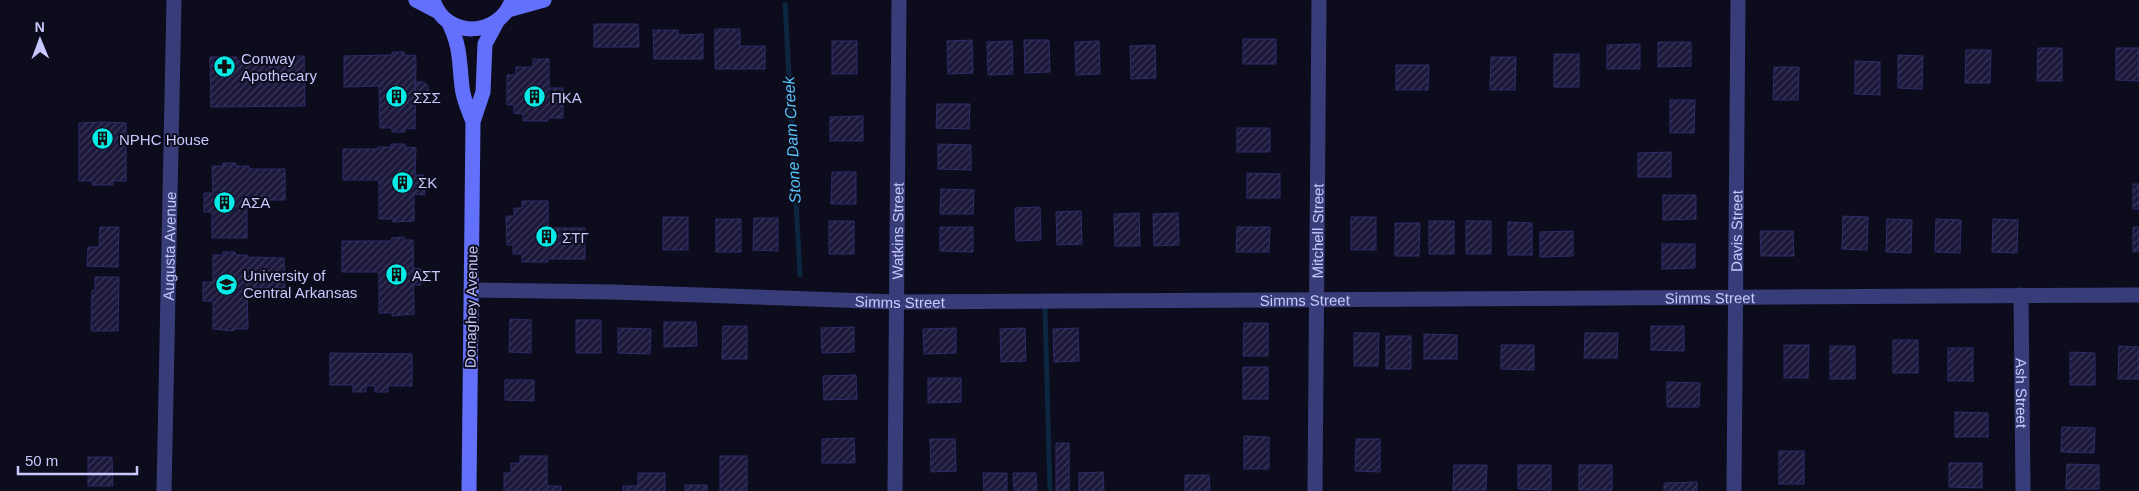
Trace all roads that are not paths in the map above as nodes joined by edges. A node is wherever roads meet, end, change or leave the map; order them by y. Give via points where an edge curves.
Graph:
1 (174, 0) edge
2 (416, 0) edge
3 (544, 0) edge
4 (899, 0) edge
5 (1319, 0) edge
6 (1738, 0) edge
7 (506, 10) edge
8 (440, 11) edge
9 (473, 122) junction
10 (471, 290) junction
11 (2139, 294) edge
12 (2021, 295) junction
13 (1736, 297) junction
14 (1316, 299) junction
15 (896, 302) junction
16 (164, 491) edge
17 (469, 491) edge
18 (895, 491) edge
19 (1315, 491) edge
20 (1734, 491) edge
21 (2023, 491) edge

1 - 16 street, Augusta Avenue
2 - 8 street
3 - 7 street
4 - 15 street, Watkins Street
5 - 14 street, Mitchell Street
6 - 13 street, Davis Street
7 - 8 street via 482,28 473,30 456,26
7 - 9 street, Donaghey Avenue via 486,44 483,92
8 - 9 street, Donaghey Avenue via 458,46 462,90
9 - 10 street, Donaghey Avenue
10 - 15 street, Simms Street
10 - 17 street, Donaghey Avenue
11 - 12 street, Simms Street
12 - 13 street, Simms Street
12 - 21 street, Ash Street
13 - 14 street, Simms Street
13 - 20 street, Davis Street
14 - 15 street, Simms Street
14 - 19 street, Mitchell Street
15 - 18 street, Watkins Street

